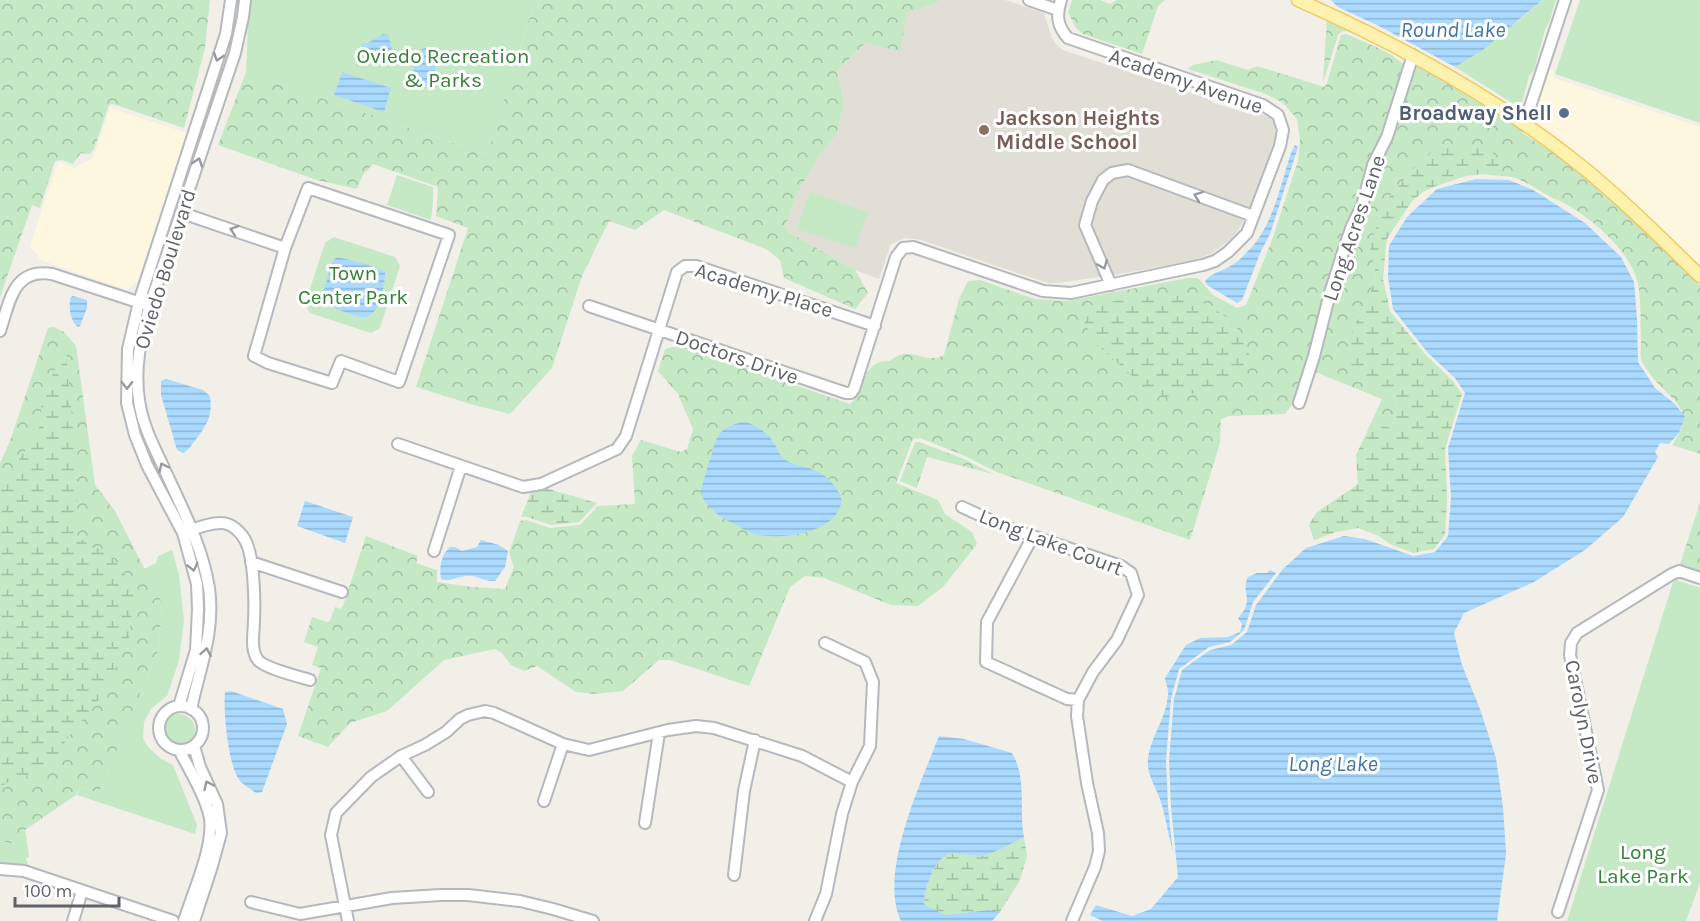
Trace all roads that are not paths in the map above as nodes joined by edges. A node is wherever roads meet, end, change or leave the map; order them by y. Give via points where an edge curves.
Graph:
1 (231, 0) edge
2 (245, 0) edge
3 (1029, 0) edge
4 (1298, 0) edge
5 (1565, 0) edge
6 (1059, 5) edge
7 (1413, 55) junction
8 (1524, 125) junction
9 (182, 213) junction
10 (1253, 216) junction
11 (163, 228) junction
12 (285, 248) junction
13 (1700, 276) edge
14 (1111, 285) junction
15 (144, 304) junction
16 (589, 306) dead end
17 (876, 326) junction
18 (659, 330) junction
19 (0, 331) edge
20 (1299, 403) dead end
21 (398, 444) dead end
22 (461, 466) junction
23 (962, 507) dead end
24 (188, 532) junction
25 (1033, 536) junction
26 (434, 551) dead end
27 (250, 562) junction
28 (1700, 578) edge
29 (342, 592) dead end
30 (825, 643) dead end
31 (310, 680) dead end
32 (1078, 700) junction
33 (179, 706) junction
34 (191, 709) junction
35 (659, 733) junction
36 (755, 740) junction
37 (563, 744) junction
38 (194, 746) junction
39 (179, 750) junction
40 (401, 756) junction
41 (852, 782) junction
42 (428, 792) dead end
43 (544, 801) dead end
44 (645, 823) dead end
45 (0, 869) edge
46 (734, 875) dead end
47 (82, 891) junction
48 (251, 902) dead end
49 (346, 906) junction
50 (1558, 912) dead end
51 (73, 921) edge
52 (173, 921) edge
53 (184, 921) edge
54 (194, 921) edge
55 (348, 921) edge
56 (593, 921) edge
57 (815, 921) edge
58 (1072, 921) edge

1 -> 11 street, Oviedo Boulevard via 226,34
9 -> 2 street, Oviedo Boulevard via 235,52
3 - 6 street
4 - 7 main road
5 - 8 street
6 - 10 street, Academy Avenue via 1058,22 1068,38 1263,105 1278,115 1283,130 1280,146
7 - 8 main road
7 - 20 street, Long Acres Lane via 1387,138 1373,165 1345,246
8 - 13 main road via 1579,165
9 - 11 street
12 -> 9 street
9 - 15 street, Oviedo Boulevard
10 - 14 street, Academy Avenue via 1247,232 1215,261
10 -> 14 street via 1128,170 1112,173 1103,180 1092,201 1085,225
11 - 15 street, Oviedo Boulevard
12 - 12 street via 308,188 449,235 399,382 341,362 332,383 254,356
14 - 17 street, Academy Avenue via 1071,293 1044,291 914,247 903,248 896,257
15 - 19 street via 52,274 30,274 14,290
15 - 24 street, Oviedo Boulevard via 138,359 139,403
16 - 18 street
17 - 18 street, Academy Place via 696,266 685,266 677,273
17 - 18 street, Doctors Drive via 851,393
18 - 22 street, Doctors Drive via 626,436 617,449 541,484 523,487
21 - 22 street, Doctors Drive
22 - 26 street
23 - 25 street, Long Lake Court
24 - 27 street via 229,524 246,542
24 -> 33 street, Oviedo Boulevard via 197,584 196,650
34 -> 24 street, Oviedo Boulevard via 210,623 209,589 202,558
25 - 32 street via 987,622 986,662 1067,699
25 - 32 street, Long Lake Court via 1121,566 1131,573 1138,595 1117,640
27 - 29 street
27 - 31 street via 255,618 253,648 258,660
28 - 50 street, Carolyn Drive via 1679,571 1672,574 1577,633 1571,643 1570,655 1598,790
30 - 41 street via 865,662 873,682 870,746
32 - 58 street via 1077,716 1099,851
33 - 34 street
33 - 39 street via 164,714 158,731 168,747
34 - 38 street via 202,721 203,730
35 - 36 street via 696,726
35 - 37 street via 590,750
35 - 44 street
36 - 41 street via 802,756
36 - 46 street via 744,791
37 - 40 street via 485,711 460,719 446,732
37 - 43 street
38 - 39 street
54 -> 38 street via 221,833 217,804
39 - 53 street via 209,816 211,834
40 - 42 street
40 - 49 street via 371,777 336,813 331,835
41 - 57 street via 826,894
45 - 47 street via 24,871
47 - 51 street
47 - 52 street
48 - 49 street via 300,914
49 - 55 street
49 - 56 street via 392,898 468,895 520,901

